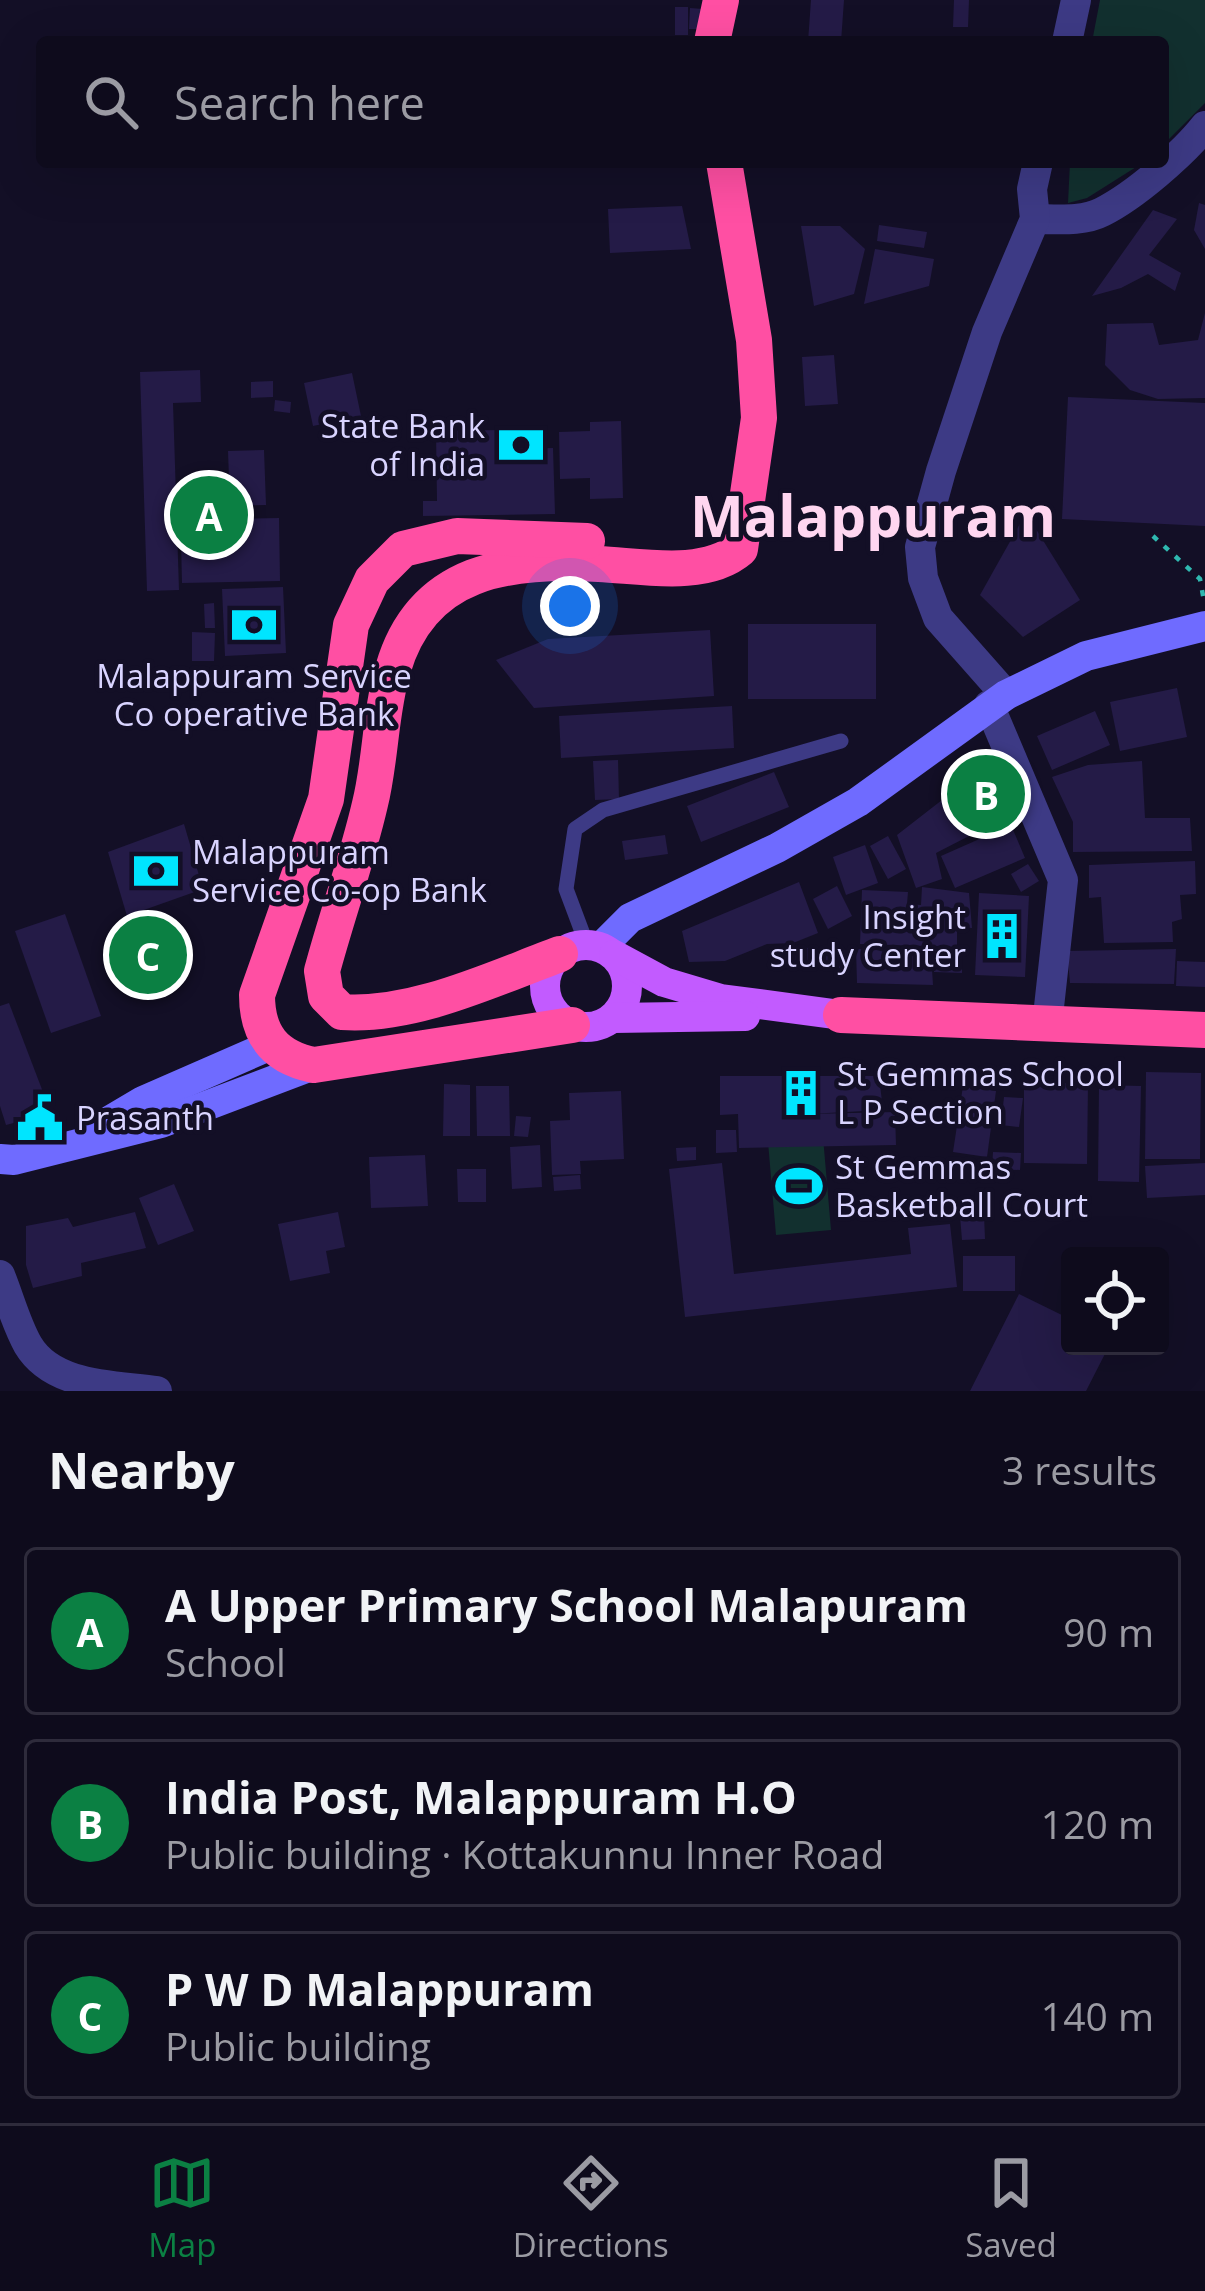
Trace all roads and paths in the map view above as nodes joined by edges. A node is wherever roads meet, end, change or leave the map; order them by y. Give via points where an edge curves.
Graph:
1 (721, 0) edge
2 (1076, 0) edge
3 (713, 36) edge
4 (1068, 36) edge
5 (1205, 126) edge
6 (1169, 163) edge
7 (725, 168) edge
8 (1037, 168) edge
9 (1163, 168) edge
10 (1035, 219) junction
11 (747, 508) junction
12 (1154, 536) dead end
13 (1205, 626) edge
14 (998, 700) junction
15 (841, 741) dead end
16 (590, 950) junction
17 (842, 1015) junction
18 (613, 1018) junction
19 (572, 1025) junction
20 (1047, 1025) junction
21 (1205, 1030) edge
22 (271, 1045) junction
23 (314, 1065) junction
24 (68, 1145) junction
25 (0, 1160) edge
26 (0, 1275) edge
27 (157, 1391) edge

1 - 3 highway
2 - 4 street
5 - 6 street
7 - 11 highway via 754,340 759,418
8 - 10 street
9 - 10 street via 1100,214
10 - 14 street via 987,332 920,547 938,618
11 - 16 highway via 740,549 728,560 695,567 549,561 444,588 409,630 392,670 370,804 322,971 326,996 342,1012 372,1014
11 - 22 highway via 718,542 676,548 457,536 403,549 372,580 351,625 326,799 257,995 257,1020
12 - 13 path via 1200,579
13 - 14 main road via 1086,656
14 - 16 main road via 858,802 630,918
14 - 20 street via 1063,880
15 - 16 lane via 603,810 575,830 566,889
16 - 17 main road via 721,1000
16 - 18 main road via 626,975
16 - 19 main road via 550,965 550,1007
17 - 18 main road
17 - 20 highway
18 - 19 main road
19 - 23 highway
20 - 21 highway
22 - 23 highway
22 - 24 main road via 142,1101
23 - 24 main road via 161,1123
24 - 25 main road
26 - 27 street via 28,1346 46,1366 70,1378

